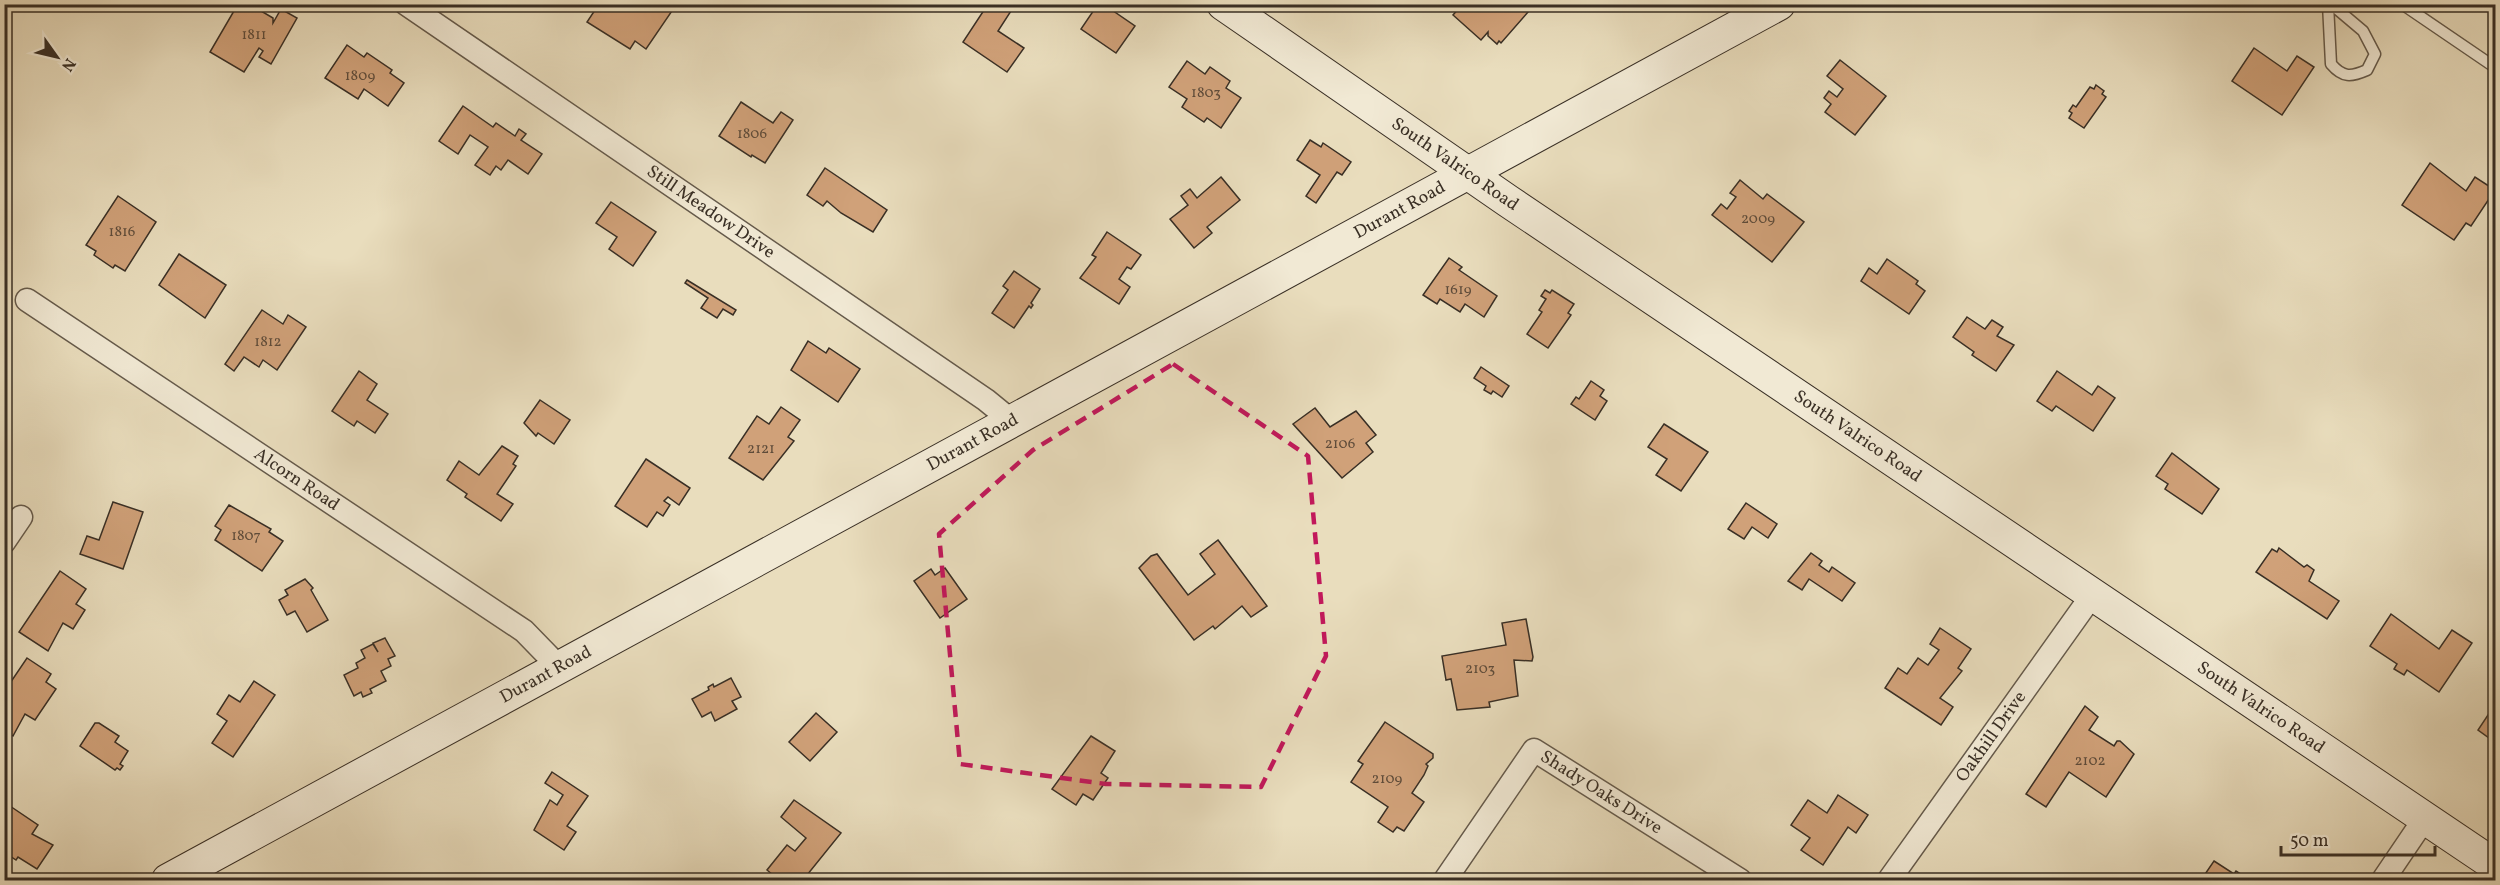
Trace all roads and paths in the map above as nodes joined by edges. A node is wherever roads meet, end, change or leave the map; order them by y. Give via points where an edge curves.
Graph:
1 (406, 4) edge
2 (1223, 4) edge
3 (1779, 4) edge
4 (2330, 4) edge
5 (2402, 4) edge
6 (2496, 68) edge
7 (1470, 173) junction
8 (27, 300) dead end
9 (1012, 422) junction
10 (21, 517) dead end
11 (4, 542) edge
12 (2092, 594) junction
13 (560, 668) junction
14 (2425, 818) junction
15 (2496, 866) edge
16 (168, 880) edge
17 (1445, 880) edge
18 (1740, 880) edge
19 (1889, 880) edge
20 (2383, 880) edge

1 - 9 street, Still Meadow Drive via 987,400
2 - 7 street, South Valrico Road
3 - 7 street, Durant Road
4 - 4 lane via 2331,64 2340,74 2352,76 2367,70 2375,54 2363,31
5 - 6 lane
7 - 9 street, Durant Road
7 - 12 street, South Valrico Road
8 - 13 street, Alcorn Road via 524,631
9 - 13 street, Durant Road
10 - 11 street
12 - 14 street, South Valrico Road
12 - 19 street, Oakhill Drive
13 - 16 street, Durant Road
14 - 15 street, South Valrico Road
14 - 20 street
17 - 18 street, Shady Oaks Drive via 1534,750

